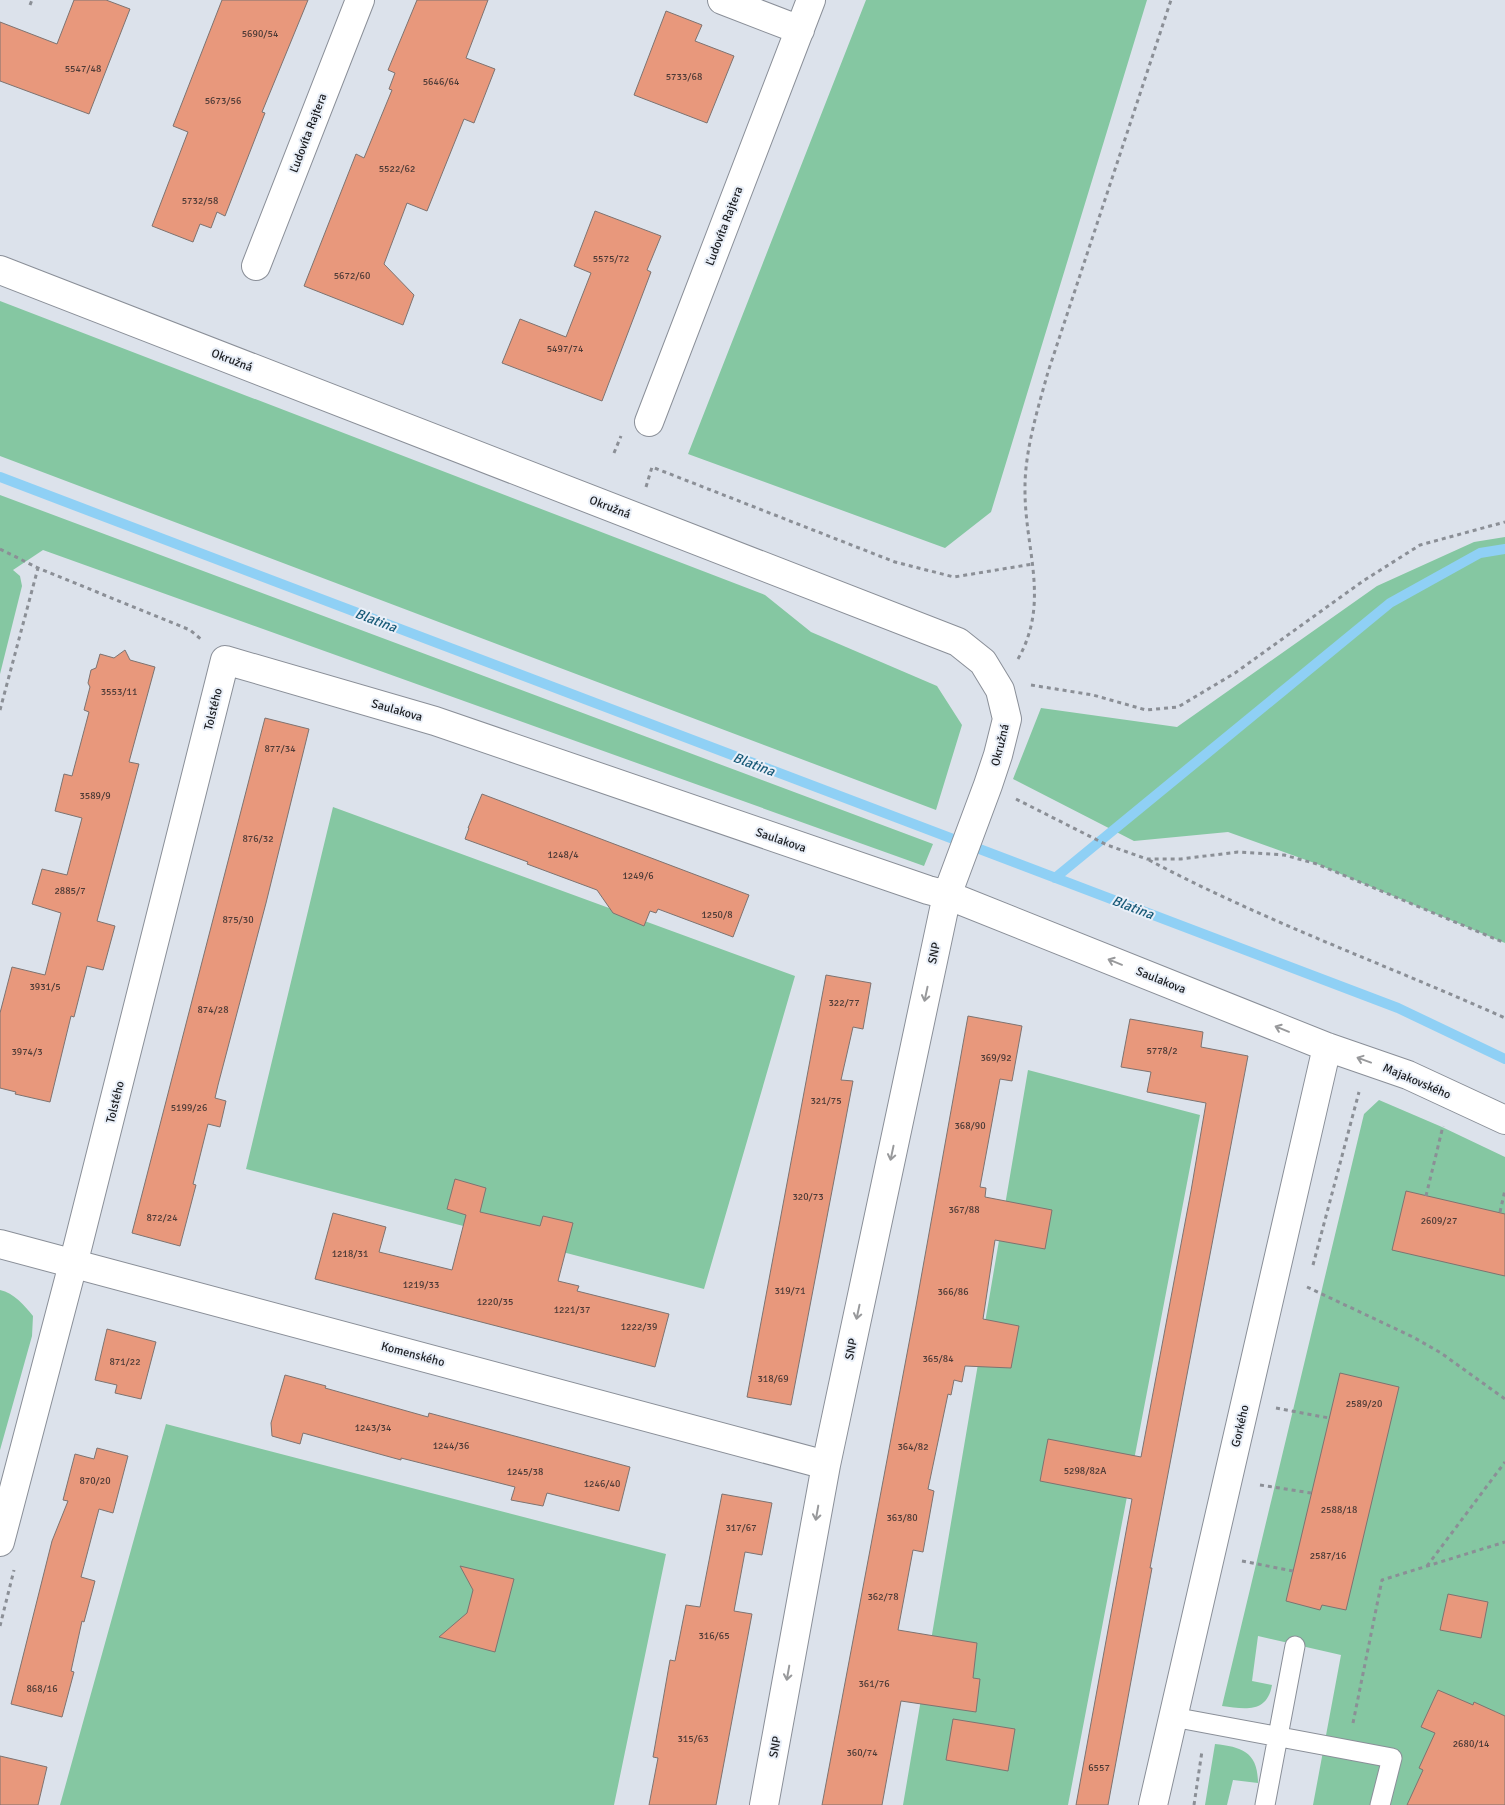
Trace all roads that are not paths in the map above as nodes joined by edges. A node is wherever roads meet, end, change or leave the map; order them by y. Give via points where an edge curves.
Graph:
1 (360, 0) edge
2 (722, 0) edge
3 (811, 0) edge
4 (800, 30) junction
5 (256, 266) dead end
6 (0, 270) edge
7 (648, 422) dead end
8 (226, 660) joint
9 (951, 882) junction
10 (1327, 1047) junction
11 (1505, 1120) edge
12 (0, 1244) edge
13 (74, 1264) junction
14 (826, 1465) junction
15 (0, 1542) edge
16 (1295, 1646) dead end
17 (1173, 1717) junction
18 (1278, 1737) junction
19 (764, 1805) edge
20 (1153, 1805) edge
21 (1266, 1805) edge
22 (1380, 1805) edge

1 - 5 street, Ľudovíta Rajtera
2 - 4 street
3 - 4 street, Ľudovíta Rajtera
4 - 7 street, Ľudovíta Rajtera
6 - 9 street, Okružná via 958,642 983,662 1000,690 1007,719 988,785
8 - 9 street, Saulakova via 435,721 918,887
8 - 13 street, Tolstého
10 -> 9 street, Saulakova
9 -> 14 street, SNP
11 -> 10 street, Majakovského via 1408,1076
10 - 17 street, Gorkého
12 - 13 street, Komenského
13 - 14 street, Komenského
13 - 15 street, Tolstého
14 -> 19 street, SNP
16 - 18 lane
17 - 18 lane
17 - 20 street, Gorkého
18 - 21 lane
18 - 22 lane via 1392,1758

